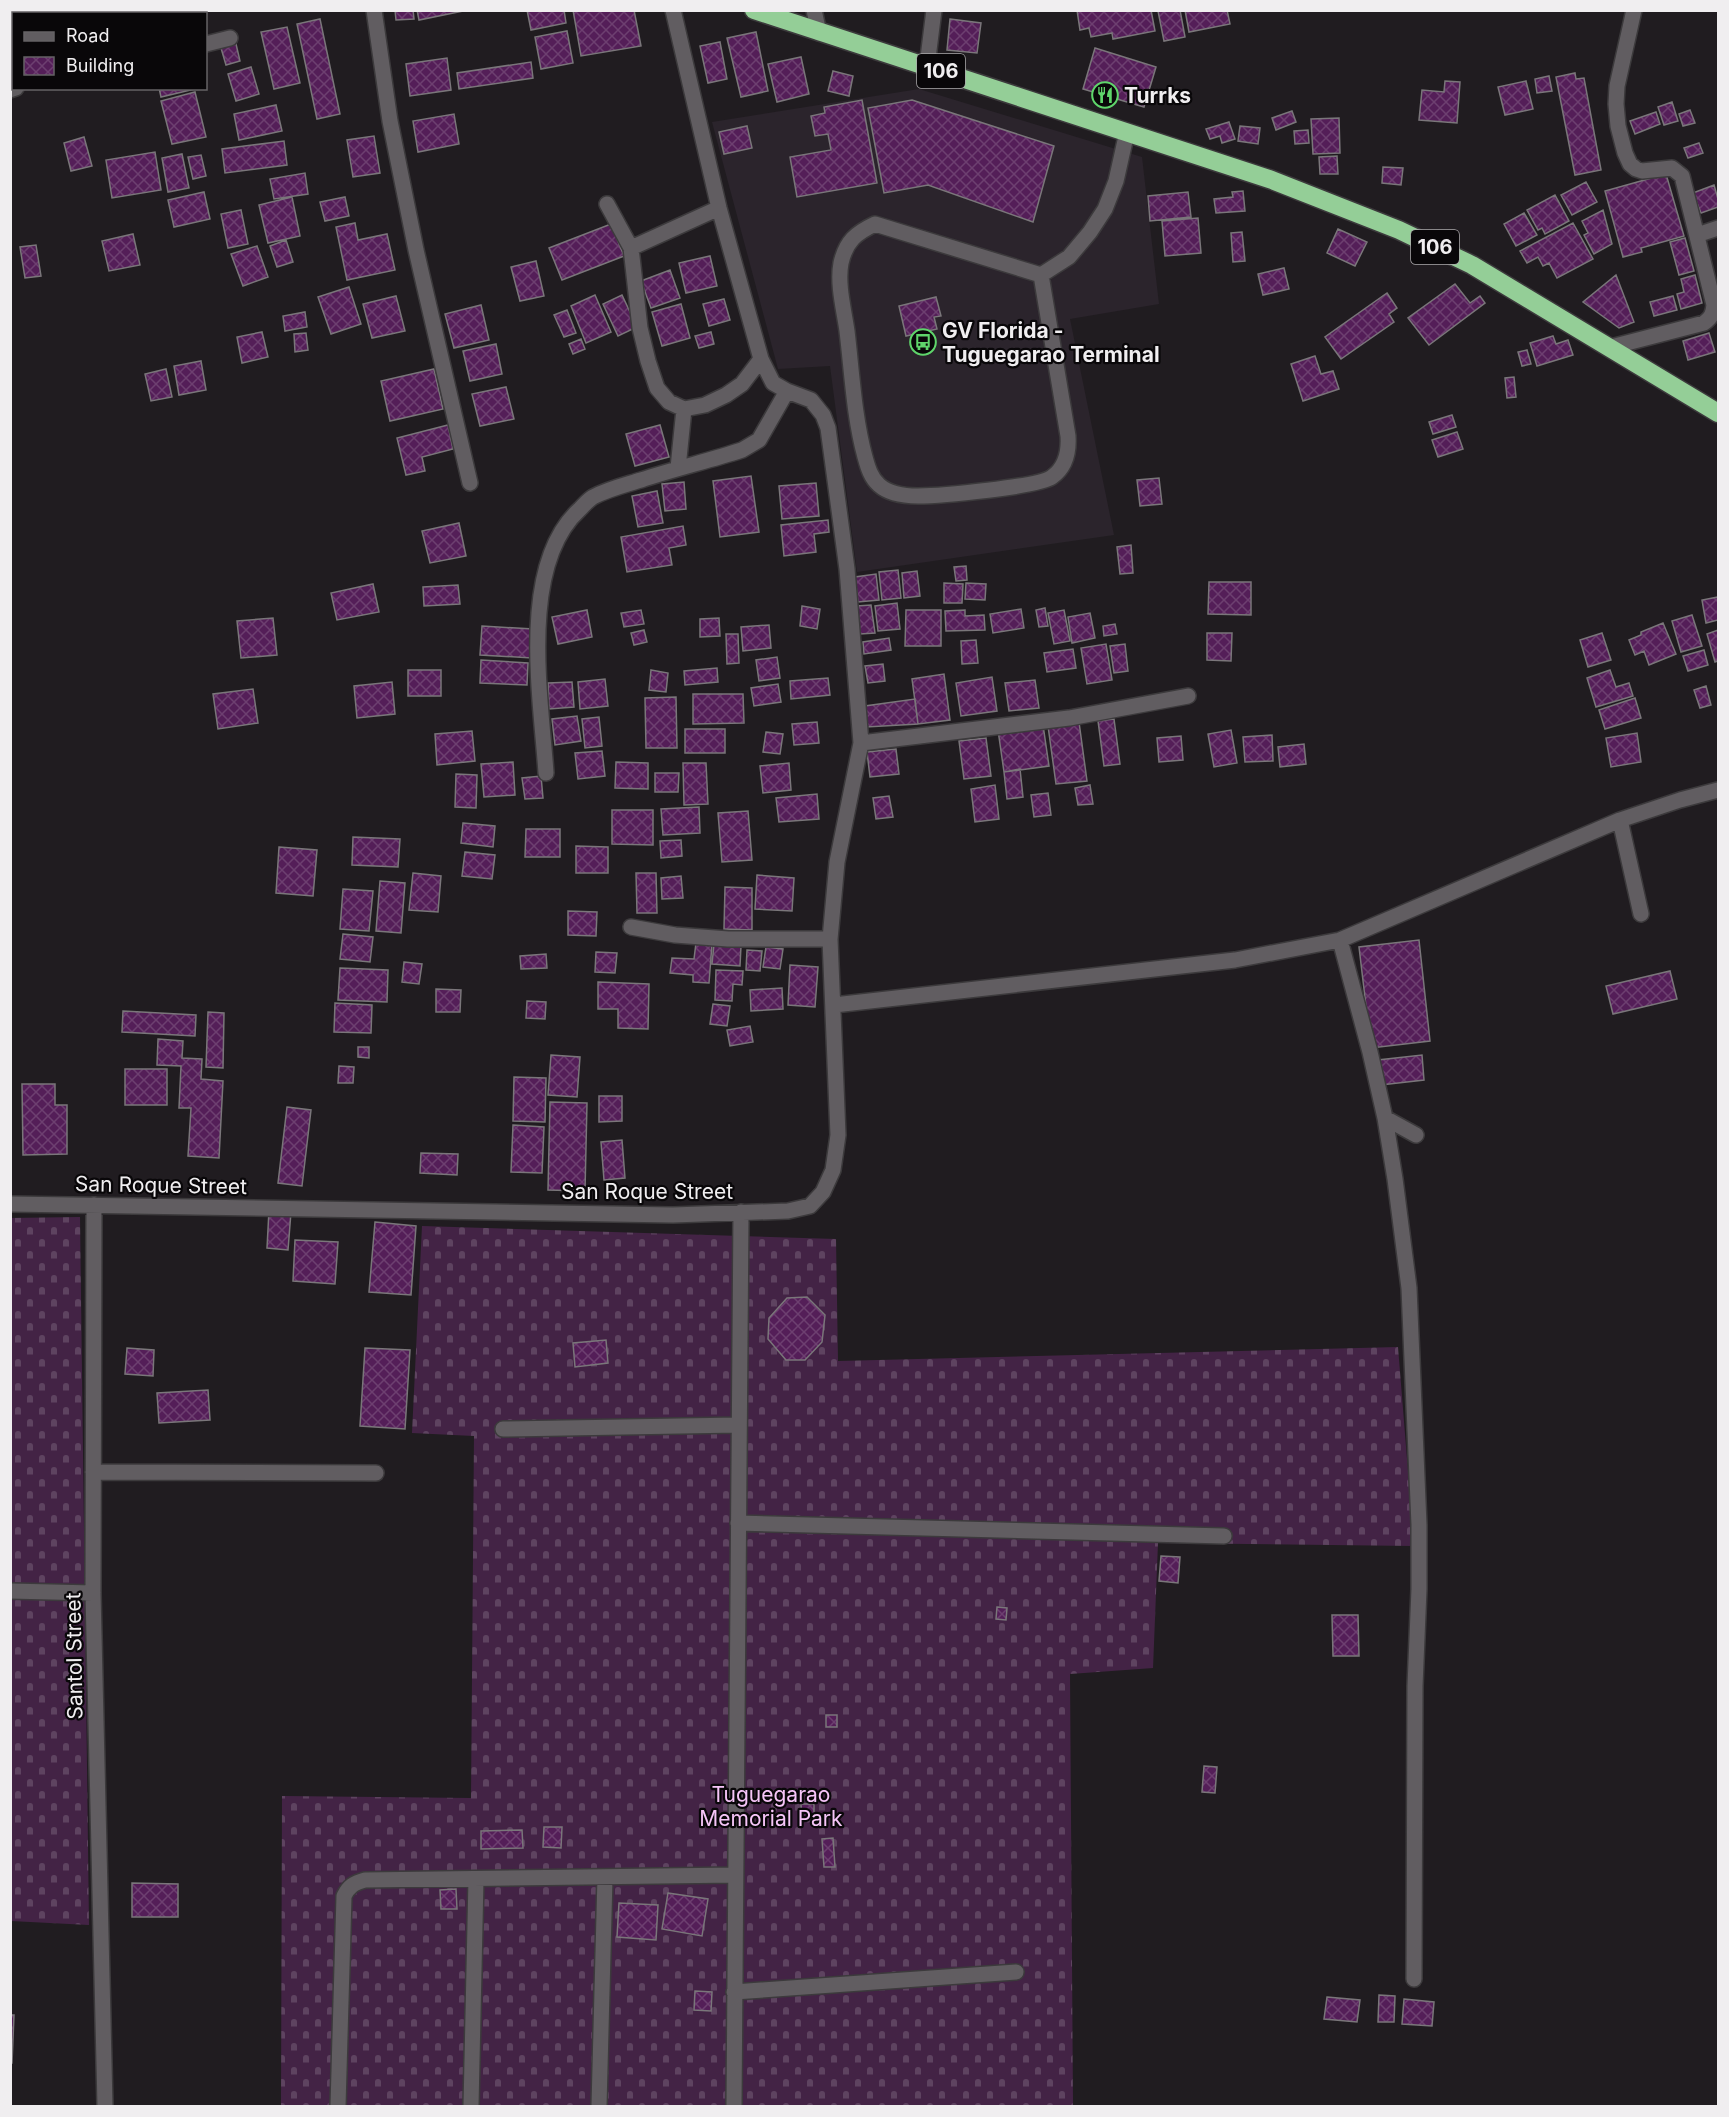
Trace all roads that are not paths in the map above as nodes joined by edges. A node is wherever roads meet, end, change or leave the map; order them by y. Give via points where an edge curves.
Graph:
1 (374, 10) edge
2 (674, 10) edge
3 (754, 10) edge
4 (814, 10) edge
5 (934, 10) edge
6 (1634, 10) edge
7 (819, 33) junction
8 (230, 38) dead end
9 (207, 44) edge
10 (927, 66) junction
11 (1127, 132) junction
12 (607, 204) dead end
13 (719, 208) junction
14 (1719, 228) edge
15 (1697, 235) junction
16 (631, 248) junction
17 (1041, 275) junction
18 (1611, 347) junction
19 (761, 359) junction
20 (787, 391) junction
21 (684, 409) junction
22 (1719, 413) edge
23 (678, 468) junction
24 (470, 483) dead end
25 (1188, 696) dead end
26 (861, 743) junction
27 (546, 773) dead end
28 (1719, 790) edge
29 (1620, 820) junction
30 (1641, 914) dead end
31 (631, 927) dead end
32 (830, 939) junction
33 (1340, 940) junction
34 (834, 1005) junction
35 (1385, 1118) junction
36 (1416, 1135) dead end
37 (10, 1204) edge
38 (94, 1205) junction
39 (741, 1212) junction
40 (738, 1425) junction
41 (503, 1429) dead end
42 (93, 1472) junction
43 (376, 1473) dead end
44 (738, 1523) junction
45 (1224, 1536) dead end
46 (10, 1591) edge
47 (93, 1593) junction
48 (735, 1875) junction
49 (605, 1877) junction
50 (476, 1879) junction
51 (1016, 1972) dead end
52 (1414, 1979) dead end
53 (734, 1992) junction
54 (105, 2106) edge
55 (338, 2106) edge
56 (471, 2106) edge
57 (599, 2106) edge
58 (734, 2106) edge

1 - 24 street via 390,121 416,250
2 - 13 street
3 - 7 highway, 106
4 - 7 street
5 - 10 street
6 - 15 street via 1617,86 1616,104 1625,153 1636,169 1678,171
7 - 10 highway, 106
8 - 9 street
10 - 11 highway, 106
11 - 17 street via 1105,209 1069,257
11 - 18 highway, 106 via 1272,180 1399,230 1472,265
12 - 16 street
13 - 16 street
13 - 19 street
14 - 15 street
15 - 18 street via 1714,305 1710,318 1704,323
16 - 21 street via 640,328 657,388 669,402
17 - 17 street via 875,224 858,232 841,264 842,291 864,456 872,477 881,487 894,494 917,496 1031,484 1052,477 1061,467 1069,451 1068,436
18 - 22 highway, 106
19 - 20 street via 773,382
19 - 21 street via 742,384 726,395
20 - 23 street via 759,440 742,450
20 - 26 street, San Roque Street via 811,400 828,428 847,569
21 - 23 street
23 - 27 street via 591,498 567,520 552,547 538,620
25 - 26 street via 1069,718
26 - 32 street, San Roque Street via 837,862
28 - 29 street
29 - 30 street
29 - 33 street
31 - 32 street via 728,939
32 - 34 street, San Roque Street
33 - 34 street via 1235,960
33 - 35 street
34 - 39 street, San Roque Street via 838,1134 833,1170 823,1192 810,1206 788,1211
35 - 36 street
35 - 52 street via 1408,1288 1419,1525
37 - 38 street, San Roque Street
38 - 39 street, San Roque Street via 673,1215
38 - 42 street, Santol Street
39 - 40 street
40 - 41 street
40 - 44 street
42 - 43 street
42 - 47 street, Santol Street
44 - 45 street
44 - 48 street
46 - 47 street
47 - 54 street, Santol Street
48 - 49 street
48 - 53 street
49 - 50 street
49 - 57 street
50 - 55 street via 365,1880 349,1887 344,1896
50 - 56 street
51 - 53 street
53 - 58 street

